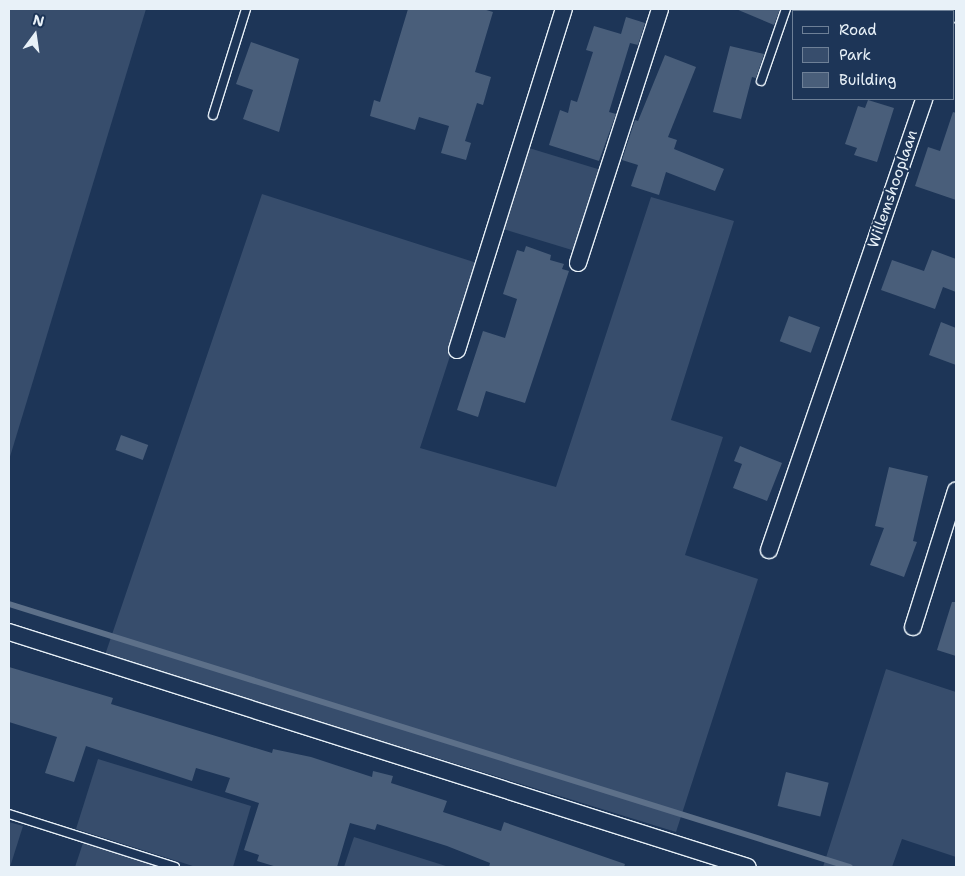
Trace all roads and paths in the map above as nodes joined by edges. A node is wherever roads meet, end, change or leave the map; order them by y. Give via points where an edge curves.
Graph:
1 (246, 9) edge
2 (564, 9) edge
3 (660, 9) edge
4 (786, 9) edge
5 (761, 81) dead end
6 (924, 100) edge
7 (213, 115) dead end
8 (578, 263) dead end
9 (457, 350) dead end
10 (956, 491) edge
11 (769, 550) dead end
12 (913, 627) dead end
13 (9, 632) edge
14 (9, 814) edge
15 (175, 867) edge
16 (748, 867) edge

1 - 7 lane
2 - 9 street
3 - 8 street
4 - 5 lane
6 - 11 street, Willemshooplaan
10 - 12 street
13 - 16 street
14 - 15 lane

